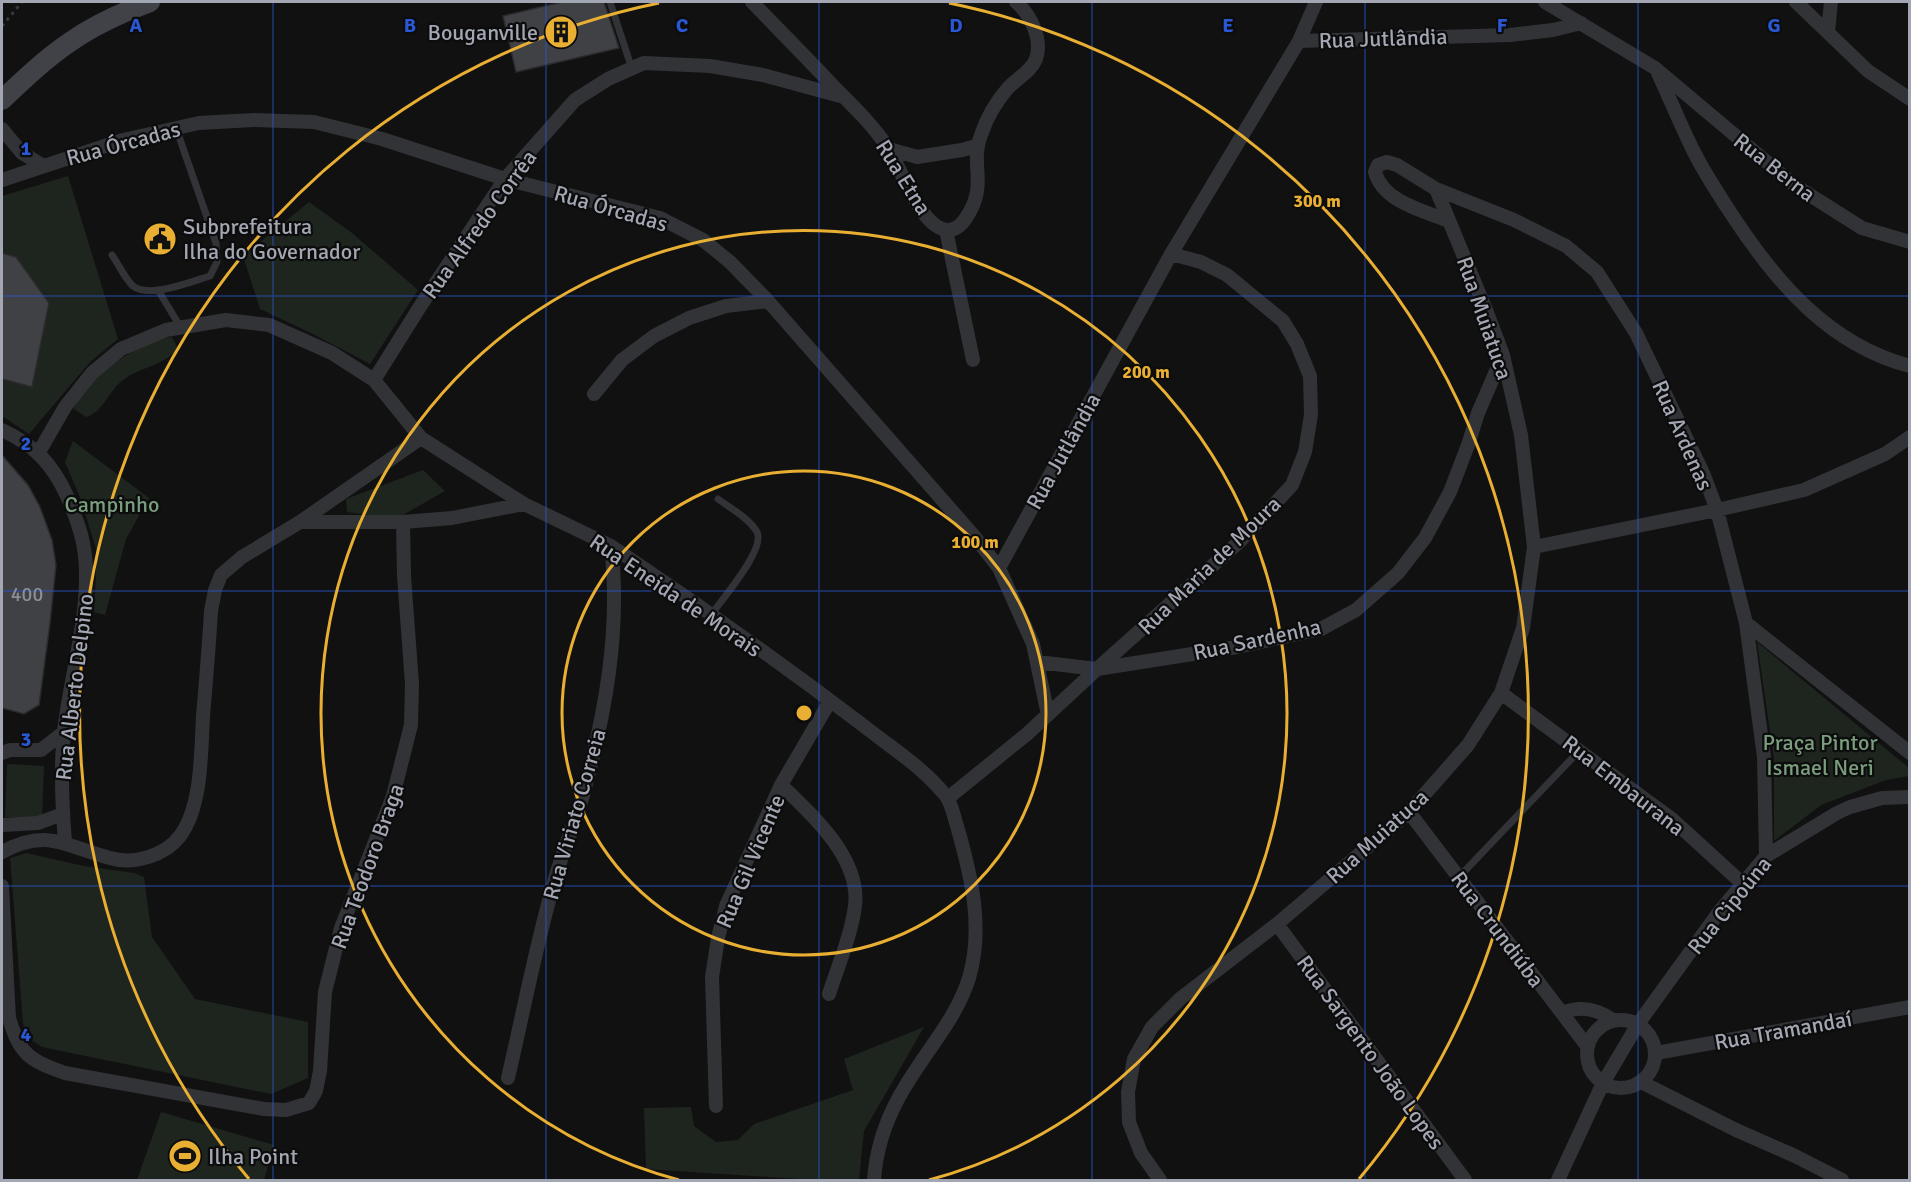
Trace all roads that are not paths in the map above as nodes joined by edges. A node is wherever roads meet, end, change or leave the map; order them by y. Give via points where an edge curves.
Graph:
1 (150, 2) edge
2 (610, 2) edge
3 (752, 2) edge
4 (1016, 2) edge
5 (1316, 2) edge
6 (1545, 2) edge
7 (1796, 2) edge
8 (1831, 2) edge
9 (1581, 23) junction
10 (1828, 32) junction
11 (1299, 41) junction
12 (1655, 68) junction
13 (632, 69) junction
14 (844, 97) junction
15 (1910, 99) edge
16 (2, 100) edge
17 (2, 129) edge
18 (176, 129) junction
19 (976, 146) junction
20 (889, 149) junction
21 (42, 165) junction
22 (505, 179) junction
23 (2, 180) edge
24 (1436, 189) junction
25 (1449, 221) junction
26 (946, 230) junction
27 (1910, 242) edge
28 (1171, 254) junction
29 (112, 255) dead end
30 (158, 290) junction
31 (768, 301) junction
32 (181, 327) junction
33 (1503, 356) junction
34 (974, 360) dead end
35 (1910, 366) edge
36 (374, 380) junction
37 (594, 394) dead end
38 (2, 430) edge
39 (1910, 437) edge
40 (421, 438) junction
41 (39, 452) junction
42 (718, 499) dead end
43 (524, 504) junction
44 (1717, 510) junction
45 (300, 522) junction
46 (403, 522) junction
47 (610, 546) junction
48 (1534, 547) junction
49 (999, 568) junction
50 (711, 615) junction
51 (1746, 623) junction
52 (1037, 662) junction
53 (1097, 669) junction
54 (1501, 693) junction
55 (830, 701) junction
56 (1048, 715) junction
57 (64, 732) junction
58 (40, 750) junction
59 (1580, 751) junction
60 (2, 753) edge
61 (1910, 753) edge
62 (61, 773) junction
63 (781, 785) junction
64 (1910, 797) edge
65 (948, 798) junction
66 (1409, 812) junction
67 (63, 814) junction
68 (38, 823) junction
69 (2, 825) edge
70 (39, 839) junction
71 (65, 842) junction
72 (2, 852) edge
73 (1766, 856) junction
74 (1459, 877) junction
75 (1743, 884) junction
76 (2, 886) edge
77 (1277, 924) junction
78 (829, 994) dead end
79 (1910, 1007) edge
80 (1562, 1013) junction
81 (1613, 1020) junction
82 (1638, 1024) junction
83 (1587, 1046) junction
84 (1656, 1053) junction
85 (508, 1078) dead end
86 (1641, 1082) junction
87 (1603, 1083) junction
88 (716, 1106) dead end
89 (874, 1180) edge
90 (1160, 1180) edge
91 (1465, 1180) edge
92 (1557, 1180) edge
93 (1842, 1180) edge

1 - 16 main road via 71,41
2 - 13 lane
3 - 14 street, Rua Etna
4 - 19 street, Rua Etna via 1033,26 1038,44 1036,59 989,113
5 - 11 street
6 - 9 street
7 - 10 street
8 - 10 street
9 - 11 street, Rua Jutlândia via 1510,35
9 - 12 street
10 - 15 street via 1868,71
11 - 28 street, Rua Jutlândia
12 - 27 street, Rua Berna via 1794,186 1862,228
12 - 35 street via 1695,154 1768,267 1796,299 1839,335 1885,360
13 - 14 street, Rua Alfredo Corrêa via 644,63 710,66 763,75
13 - 22 street, Rua Alfredo Corrêa via 575,100
14 - 20 street, Rua Etna
17 - 21 street, Rua Órcadas via 22,153
18 - 21 street, Rua Órcadas via 123,140
18 - 22 street, Rua Órcadas via 199,123 254,120 314,122 382,139
18 - 30 lane via 216,243 217,262 210,276
19 - 20 street via 917,157
19 - 26 street, Rua Etna via 979,180 975,204 962,224
20 - 26 street, Rua Etna via 919,206 938,227
21 - 23 street, Rua Órcadas
22 - 31 street, Rua Órcadas via 660,218 703,240
22 - 36 street, Rua Alfredo Corrêa
24 - 25 street, Rua Muiatuca
24 - 25 street, Rua Ardenas via 1387,162 1378,165 1375,172 1383,188 1404,203
24 - 44 street, Rua Ardenas via 1566,246 1597,272 1636,333 1703,472
25 - 33 street, Rua Muiatuca
26 - 34 street
28 - 49 street, Rua Jutlândia
28 - 53 street, Rua Maria de Moura via 1201,262 1227,275 1283,321 1310,376 1311,415 1305,452 1292,484 1240,541
29 - 30 lane via 133,286
30 - 32 lane
31 - 37 street via 726,306 654,336 622,360
31 - 49 street, Rua Órcadas
32 - 36 street, Rua Eneida de Morais via 226,320 269,325 332,353
32 - 41 street, Rua Eneida de Morais via 121,349 92,373 65,407
33 - 48 street, Rua Muiatuca via 1521,435
33 - 53 street, Rua Sardenha via 1450,492 1425,538 1398,573 1356,610 1321,628 1281,638
36 - 40 street, Rua Eneida de Morais
38 - 41 street
39 - 44 street via 1885,454 1804,490
40 - 43 street, Rua Eneida de Morais
40 - 45 street
41 - 57 street, Rua Alberto Delpino via 61,483 77,519 85,556 86,597
42 - 50 lane via 748,522 759,542
43 - 46 street via 452,518
43 - 47 street, Rua Eneida de Morais
44 - 48 street
44 - 51 street, Rua Ardenas
45 - 46 street
45 - 71 street via 242,557 221,575 215,590 199,773 192,812 180,836 165,850 142,859 114,859
46 - 76 street, Rua Teodoro Braga via 411,725 393,796 341,928 325,992 318,1082 309,1103 286,1110 264,1109 65,1073 39,1064 24,1052 9,1017
47 - 50 street, Rua Eneida de Morais
47 - 85 street, Rua Viriato Correia via 615,577 612,651 600,725 553,885
48 - 54 street, Rua Muiatuca via 1523,628
49 - 52 street, Rua Órcadas via 1033,644
50 - 55 street, Rua Eneida de Morais
51 - 61 street
51 - 73 street, Rua Ardenas via 1764,757
52 - 53 street, Rua Sardenha
52 - 56 street, Rua Órcadas
53 - 56 street, Rua Maria de Moura
54 - 59 street, Rua Embaurana
54 - 66 street, Rua Muiatuca via 1468,745
55 - 63 street, Rua Gil Vicente
55 - 65 street, Rua Eneida de Morais via 923,772
56 - 65 street, Rua Maria de Moura
57 - 58 street
57 - 62 street, Rua Alberto Delpino
58 - 60 street
58 - 62 street
59 - 74 lane
59 - 75 street, Rua Embaurana via 1673,820
62 - 67 street, Rua Alberto Delpino
63 - 78 street via 828,833 855,885 851,926
63 - 88 street, Rua Gil Vicente via 726,906 718,938 712,978
64 - 73 street, Rua Cipoúna via 1882,798 1850,807
65 - 89 street, Rua Eneida de Morais via 975,900 976,935 969,977 957,1007 887,1122
66 - 74 street, Rua Crundiúba
66 - 77 street, Rua Muiatuca
67 - 68 street
67 - 71 street, Rua Alberto Delpino
68 - 69 street
68 - 70 street
70 - 71 street
70 - 72 street
73 - 75 street, Rua Cipoúna
74 - 80 street, Rua Crundiúba
75 - 82 street, Rua Cipoúna
77 - 90 street, Rua Muiatuca via 1181,998 1152,1027 1134,1059 1128,1092 1129,1122 1141,1153
77 - 91 street, Rua Sargento João Lopes
79 - 84 street, Rua Tramandaí
80 - 81 street via 1572,1009 1599,1011
80 - 83 street, Rua Crundiúba
81 - 82 street
81 - 83 street via 1601,1026
82 - 84 street via 1650,1036
82 - 87 street, Rua Cipoúna
83 - 87 street via 1592,1073
84 - 86 street via 1652,1069
86 - 87 street via 1615,1088
86 - 93 street
87 - 92 street, Rua Cipoúna

